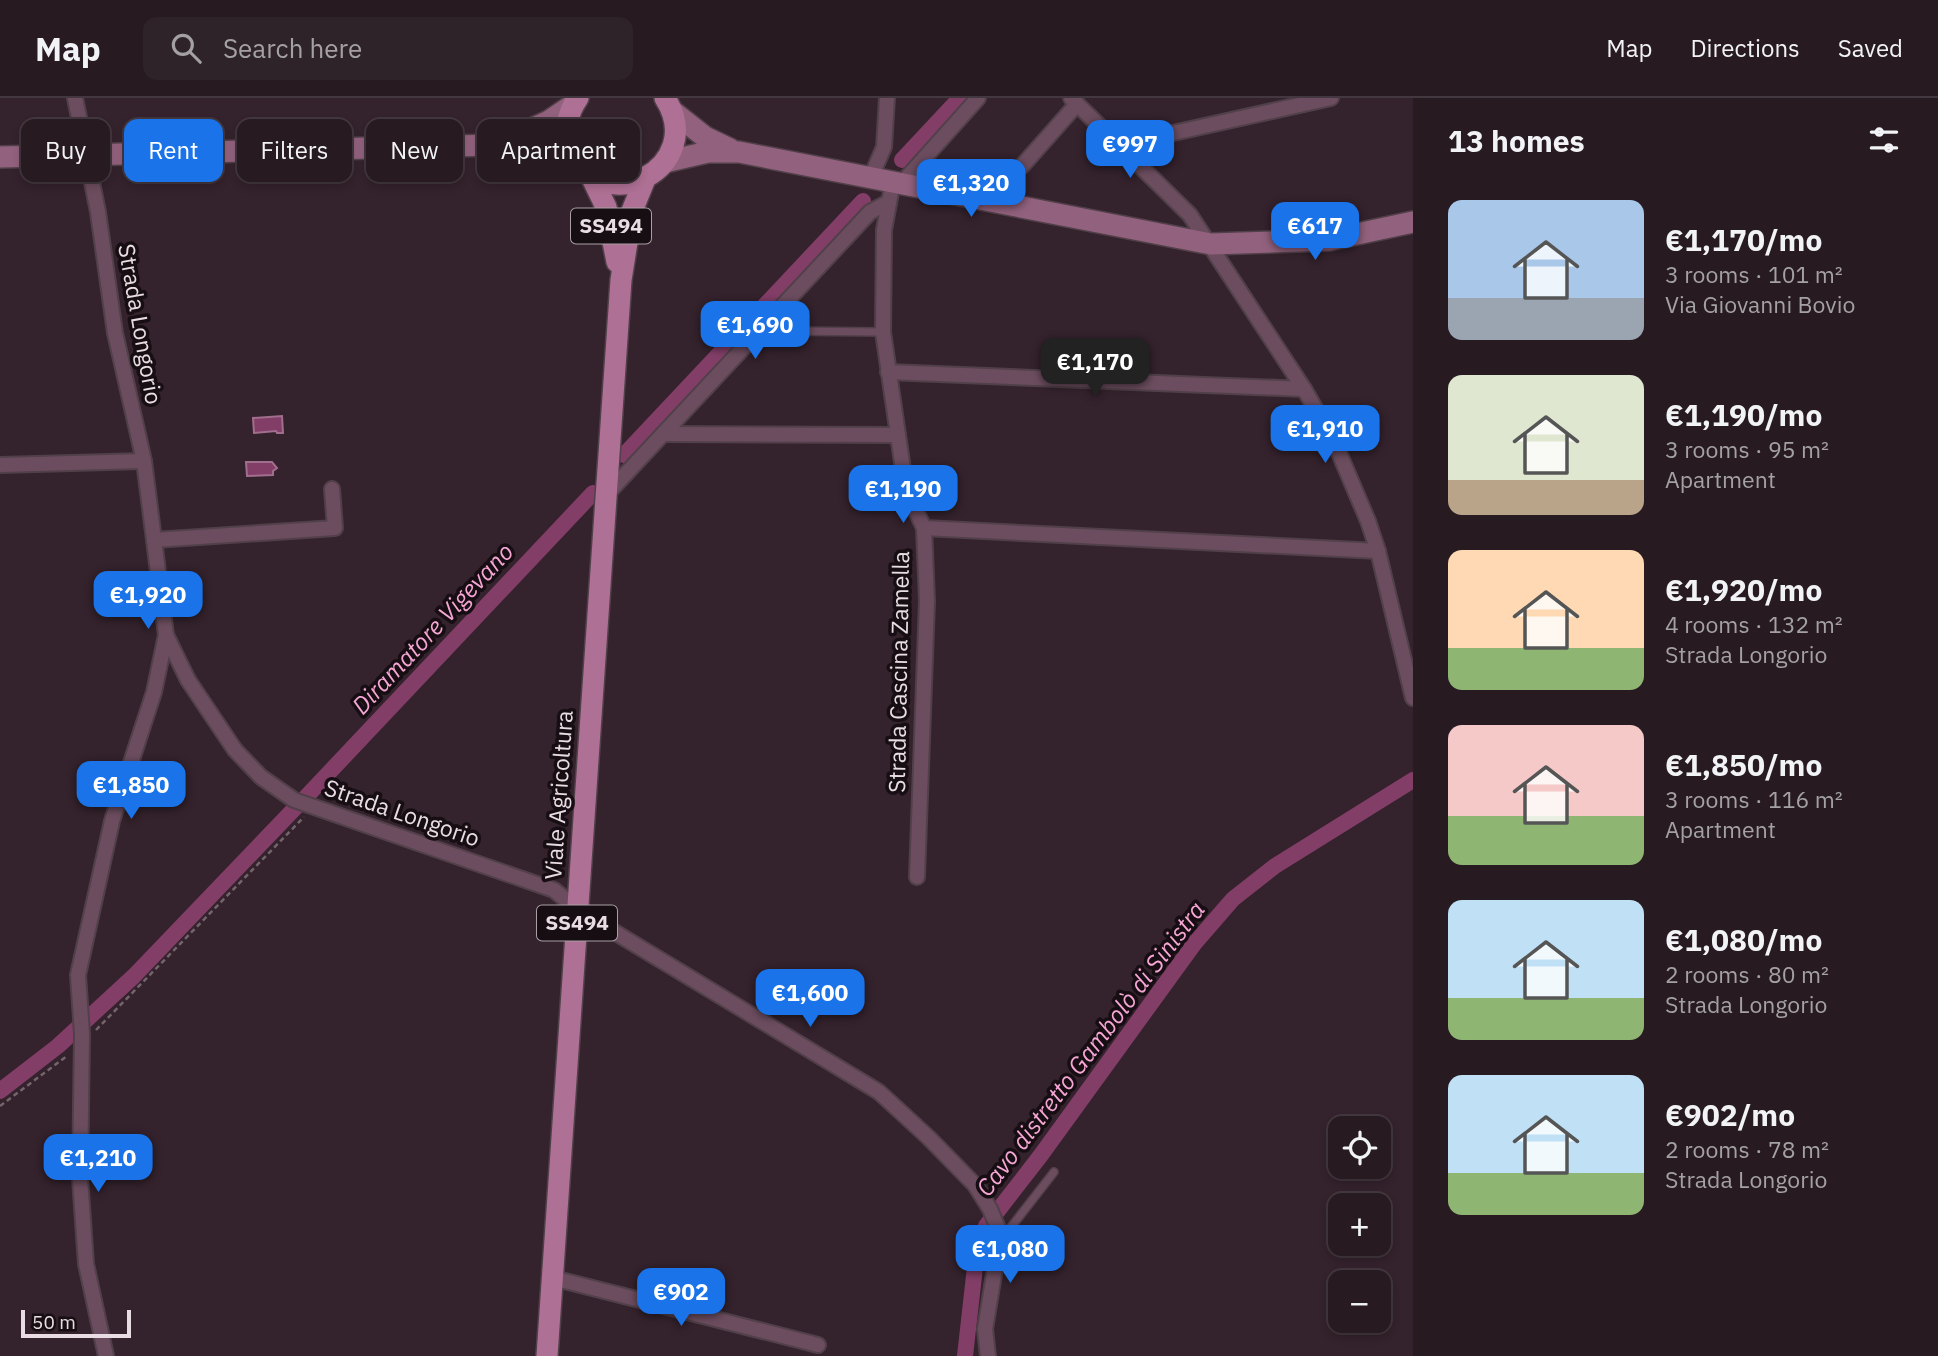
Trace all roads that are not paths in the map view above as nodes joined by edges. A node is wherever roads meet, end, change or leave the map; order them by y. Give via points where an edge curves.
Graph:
1 (75, 98) edge
2 (887, 98) edge
3 (978, 98) edge
4 (1331, 98) edge
5 (576, 101) edge
6 (1074, 101) edge
7 (669, 105) edge
8 (79, 119) edge
9 (552, 119) edge
10 (569, 119) edge
11 (477, 145) edge
12 (1119, 145) junction
13 (739, 152) junction
14 (110, 154) edge
15 (0, 157) edge
16 (21, 157) edge
17 (665, 162) junction
18 (1022, 166) dead end
19 (872, 177) junction
20 (645, 179) junction
21 (640, 180) edge
22 (92, 182) edge
23 (592, 182) edge
24 (608, 182) edge
25 (634, 182) edge
26 (894, 189) junction
27 (1413, 222) edge
28 (1211, 244) junction
29 (621, 280) junction
30 (785, 331) dead end
31 (883, 332) junction
32 (888, 372) junction
33 (1304, 389) junction
34 (663, 434) junction
35 (898, 435) junction
36 (144, 461) junction
37 (0, 465) edge
38 (331, 489) dead end
39 (606, 493) junction
40 (925, 528) junction
41 (154, 540) junction
42 (1378, 551) junction
43 (166, 635) junction
44 (1413, 698) edge
45 (917, 877) dead end
46 (578, 910) junction
47 (1054, 1172) dead end
48 (999, 1244) junction
49 (553, 1278) junction
50 (818, 1345) dead end
51 (106, 1356) edge
52 (547, 1356) edge
53 (989, 1356) edge

1 - 8 street, Strada Longorio
2 - 19 street via 884,147
3 - 26 street
4 - 12 street
5 - 9 main road
5 - 10 main road, Viale Agricoltura / SS494
6 - 12 street
6 - 18 street
7 - 13 main road via 705,137
7 - 17 main road via 675,138
11 - 14 main road
12 - 28 street via 1190,215
13 - 17 main road via 708,152
13 - 19 main road
15 - 16 main road
17 - 20 main road, Viale Agricoltura / SS494
19 - 26 main road
20 - 21 main road, SS494
20 - 29 main road, Viale Agricoltura / SS494 via 632,211
22 - 36 street, Strada Longorio via 115,333
23 - 29 main road, Viale Agricoltura / SS494 via 606,207
24 - 25 main road, SS494
26 - 28 main road
26 - 31 street, Strada Cascina Zamella via 884,230
26 - 34 street
27 - 28 main road via 1329,240
28 - 33 street
29 - 39 main road, Viale Agricoltura / SS494
30 - 31 lane
31 - 32 street, Strada Cascina Zamella
32 - 33 street
32 - 35 street, Strada Cascina Zamella
33 - 42 street via 1343,461
34 - 35 street
34 - 39 street
35 - 40 street, Strada Cascina Zamella via 905,491
36 - 37 street
36 - 41 street, Strada Longorio
38 - 41 street via 335,528
39 - 46 main road, Viale Agricoltura / SS494
40 - 42 street
40 - 45 street, Strada Cascina Zamella via 927,601
41 - 43 street, Strada Longorio
42 - 44 street
43 - 46 street, Strada Longorio via 188,680 235,750 261,777 294,800 554,890
43 - 51 street via 154,692 113,821 78,975 82,1011 80,1178 86,1264
46 - 48 street, Strada Longorio via 879,1092 975,1185 999,1231
46 - 49 main road, Viale Agricoltura / SS494
47 - 48 lane
48 - 53 street, Strada Longorio via 985,1329
49 - 50 street
49 - 52 main road, Viale Agricoltura / SS494

